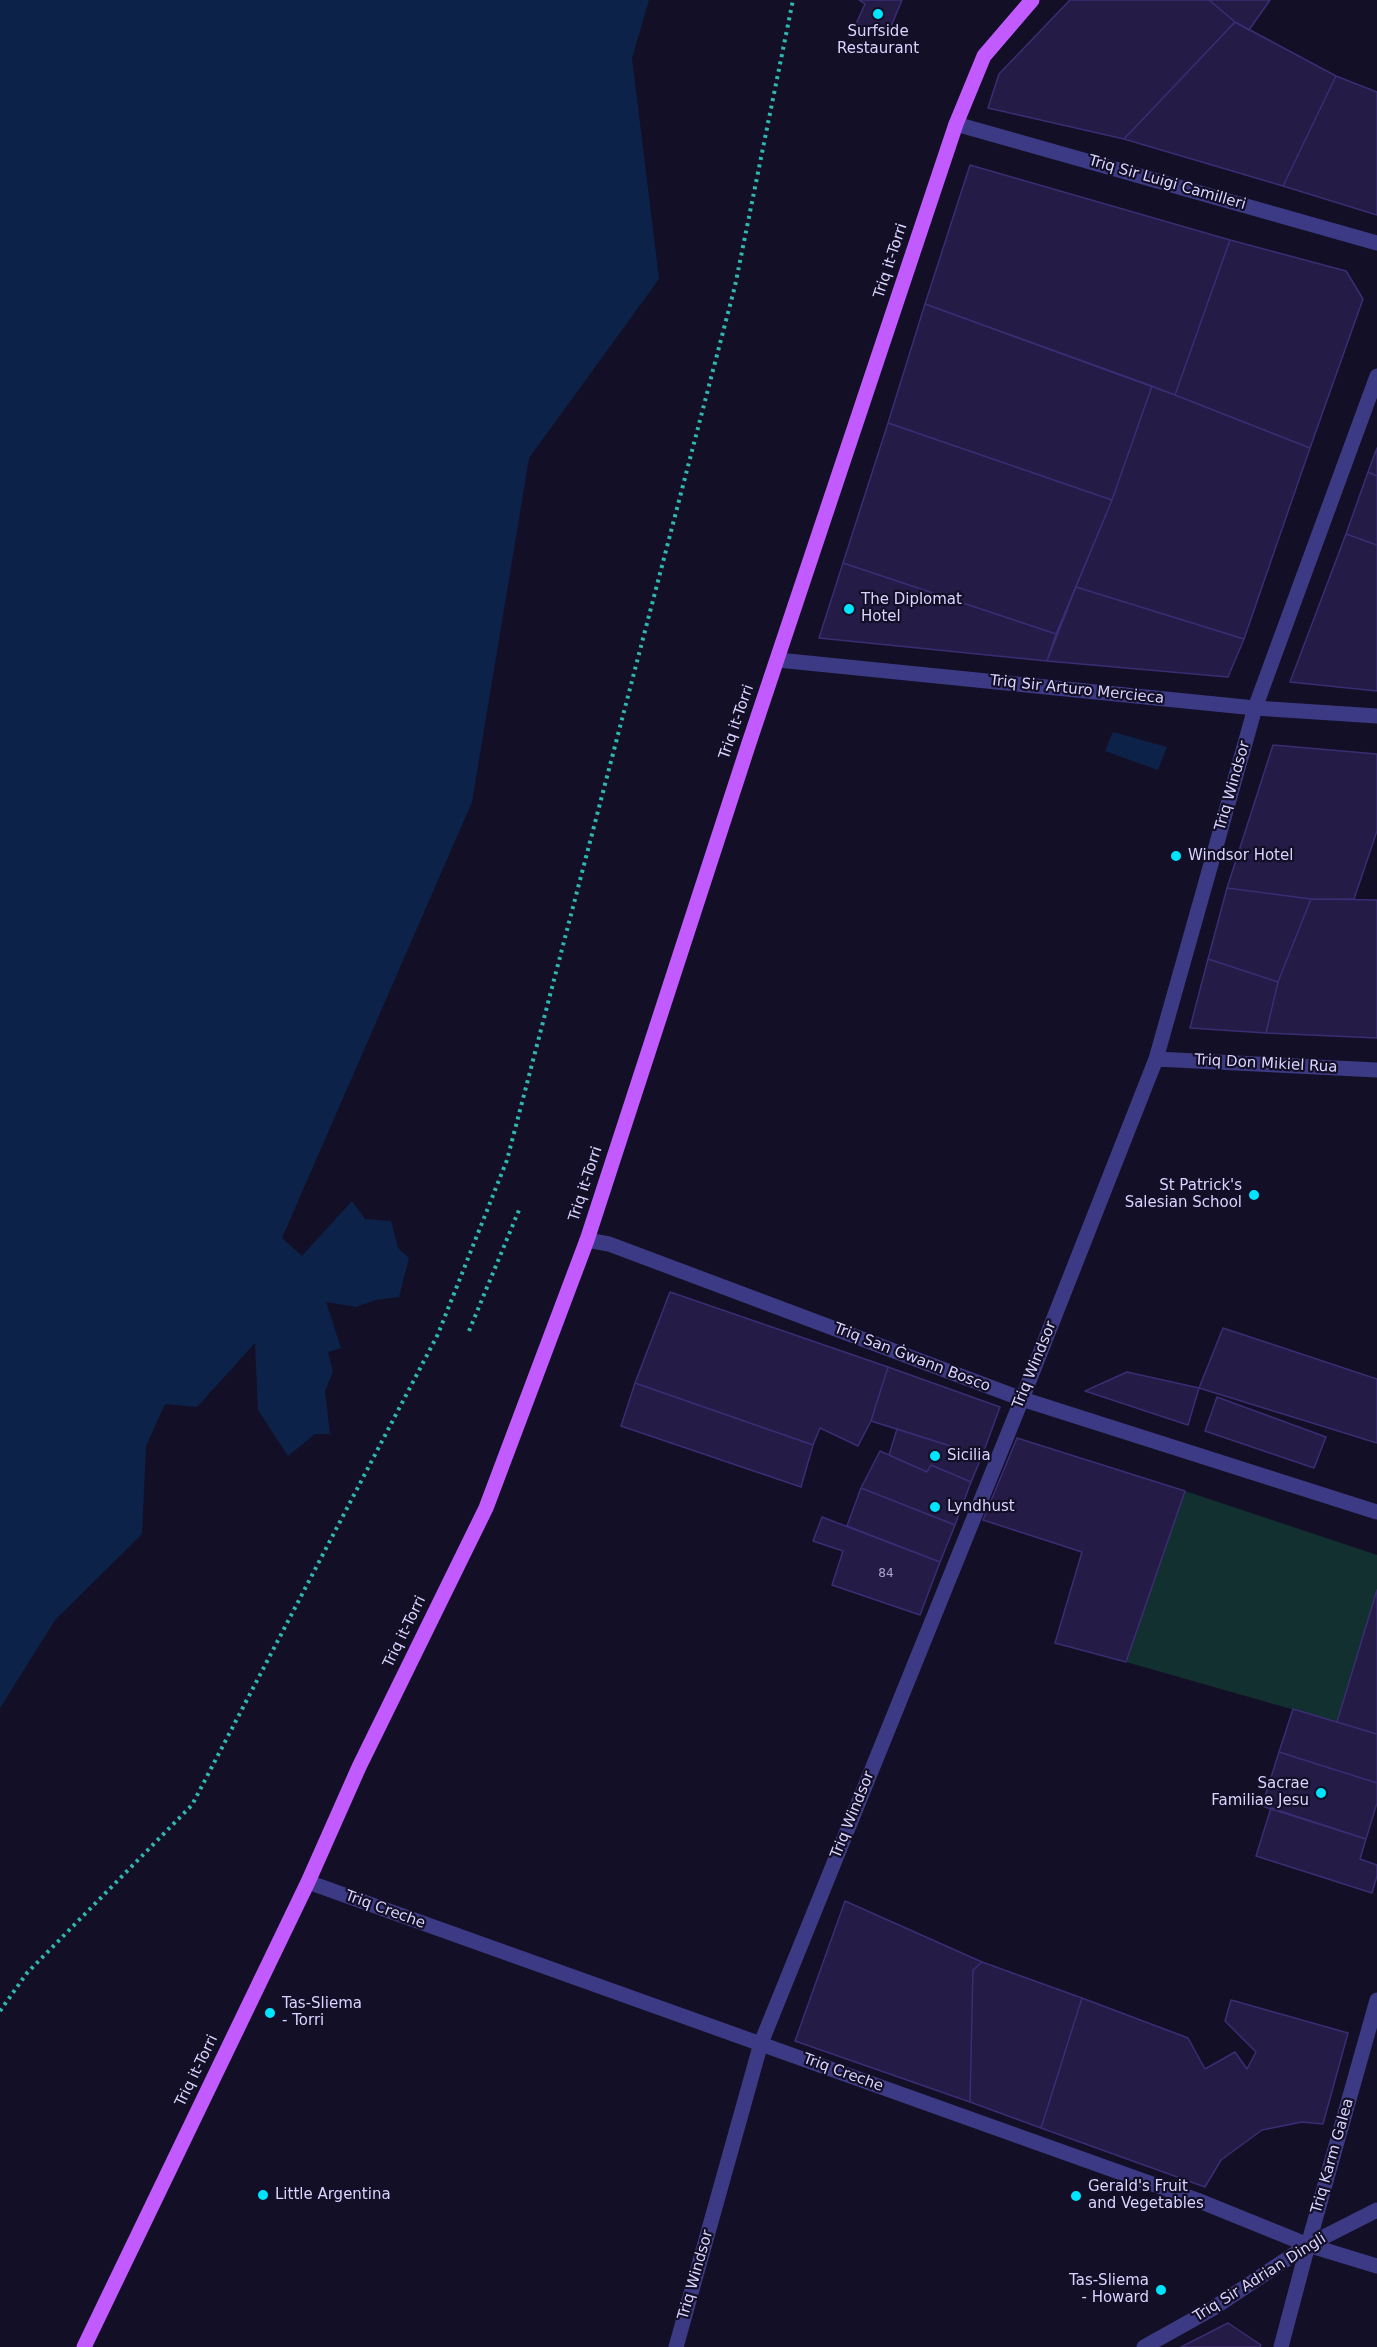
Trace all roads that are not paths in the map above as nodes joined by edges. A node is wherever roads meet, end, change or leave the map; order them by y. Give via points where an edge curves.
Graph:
1 (1032, 0) edge
2 (956, 124) junction
3 (1377, 243) edge
4 (1377, 376) edge
5 (778, 660) junction
6 (1255, 708) junction
7 (1377, 716) edge
8 (1155, 1059) junction
9 (1377, 1070) edge
10 (587, 1240) junction
11 (1022, 1399) junction
12 (1377, 1512) edge
13 (308, 1882) junction
14 (1377, 2000) edge
15 (761, 2043) junction
16 (1377, 2210) edge
17 (1308, 2245) junction
18 (1377, 2266) edge
19 (84, 2347) edge
20 (676, 2347) edge
21 (1144, 2347) edge
22 (1281, 2347) edge

1 - 2 main road, Triq it-Torri via 984,56
2 - 3 street, Triq Sir Luigi Camilleri
2 - 5 main road, Triq it-Torri
4 - 6 street, Triq Windsor
5 - 6 street, Triq Sir Arturo Mercieca
5 - 10 main road, Triq it-Torri
6 - 7 street, Triq Sir Arturo Mercieca
6 - 8 street, Triq Windsor
8 - 9 street, Triq Don Mikiel Rua
8 - 11 street, Triq Windsor
10 - 11 street, Triq San Ġwann Bosco via 609,1244
10 - 13 main road, Triq it-Torri via 486,1508 359,1767
11 - 12 street, Triq San Ġwann Bosco
11 - 15 street, Triq Windsor
13 - 15 street, Triq Creche
13 - 19 main road, Triq it-Torri
14 - 17 street, Triq Karm Galea
15 - 17 street, Triq Creche via 1197,2200
15 - 20 street, Triq Windsor
16 - 17 street, Triq Sir Adrian Dingli
17 - 18 street, Triq Creche
17 - 21 street, Triq Sir Adrian Dingli via 1212,2309
17 - 22 street, Triq Karm Galea

